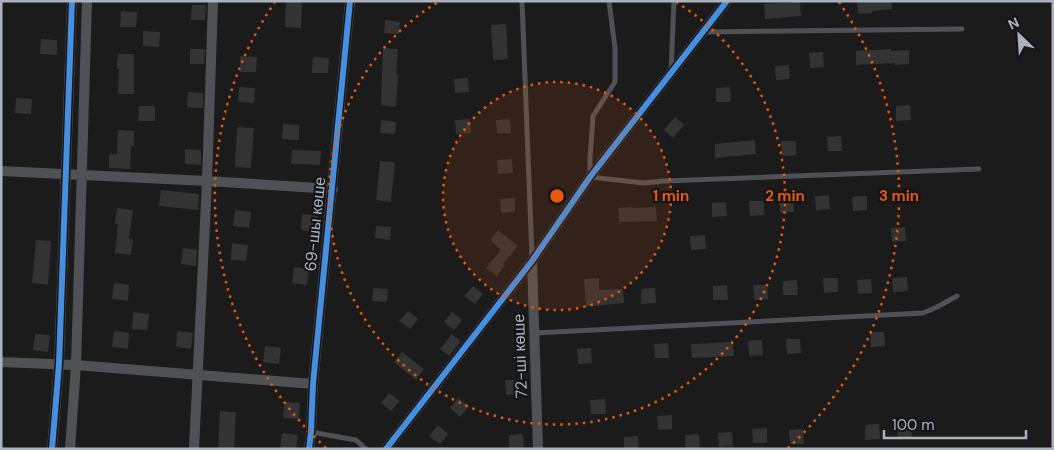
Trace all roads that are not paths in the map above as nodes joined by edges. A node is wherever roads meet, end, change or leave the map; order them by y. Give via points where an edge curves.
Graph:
1 (72, 1) edge
2 (87, 1) edge
3 (213, 1) edge
4 (350, 1) edge
5 (522, 1) edge
6 (609, 1) edge
7 (674, 1) edge
8 (727, 1) edge
9 (962, 29) dead end
10 (702, 32) junction
11 (670, 72) junction
12 (980, 170) dead end
13 (1, 171) edge
14 (82, 174) junction
15 (65, 175) junction
16 (590, 178) junction
17 (207, 181) junction
18 (332, 188) junction
19 (532, 261) junction
20 (956, 296) dead end
21 (535, 333) junction
22 (1, 362) edge
23 (59, 364) junction
24 (76, 365) junction
25 (197, 375) junction
26 (313, 384) junction
27 (311, 432) junction
28 (52, 449) edge
29 (70, 449) edge
30 (194, 449) edge
31 (308, 449) edge
32 (366, 449) edge
33 (386, 449) edge
34 (538, 449) edge

1 - 15 street
2 - 14 street
3 - 17 street
4 - 18 street, 69-шы көше
5 - 19 lane
6 - 16 lane via 615,48 615,82 593,116
7 - 11 lane
8 - 10 street
9 - 10 lane
10 - 11 street
11 - 16 street
12 - 16 lane via 644,183
13 - 15 street
14 - 15 street
14 - 17 street
14 - 24 street
15 - 23 street
16 - 19 street
17 - 18 street
17 - 25 street
18 - 26 street, 69-шы көше
19 - 21 street, 72-ші көше
19 - 33 street
20 - 21 lane via 923,313
21 - 34 street, 72-ші көше
22 - 23 street
23 - 24 street
23 - 28 street
24 - 25 street
24 - 29 street
25 - 26 street
25 - 30 street
26 - 27 street, 69-шы көше
27 - 31 street, 69-шы көше
27 - 32 lane via 356,440

